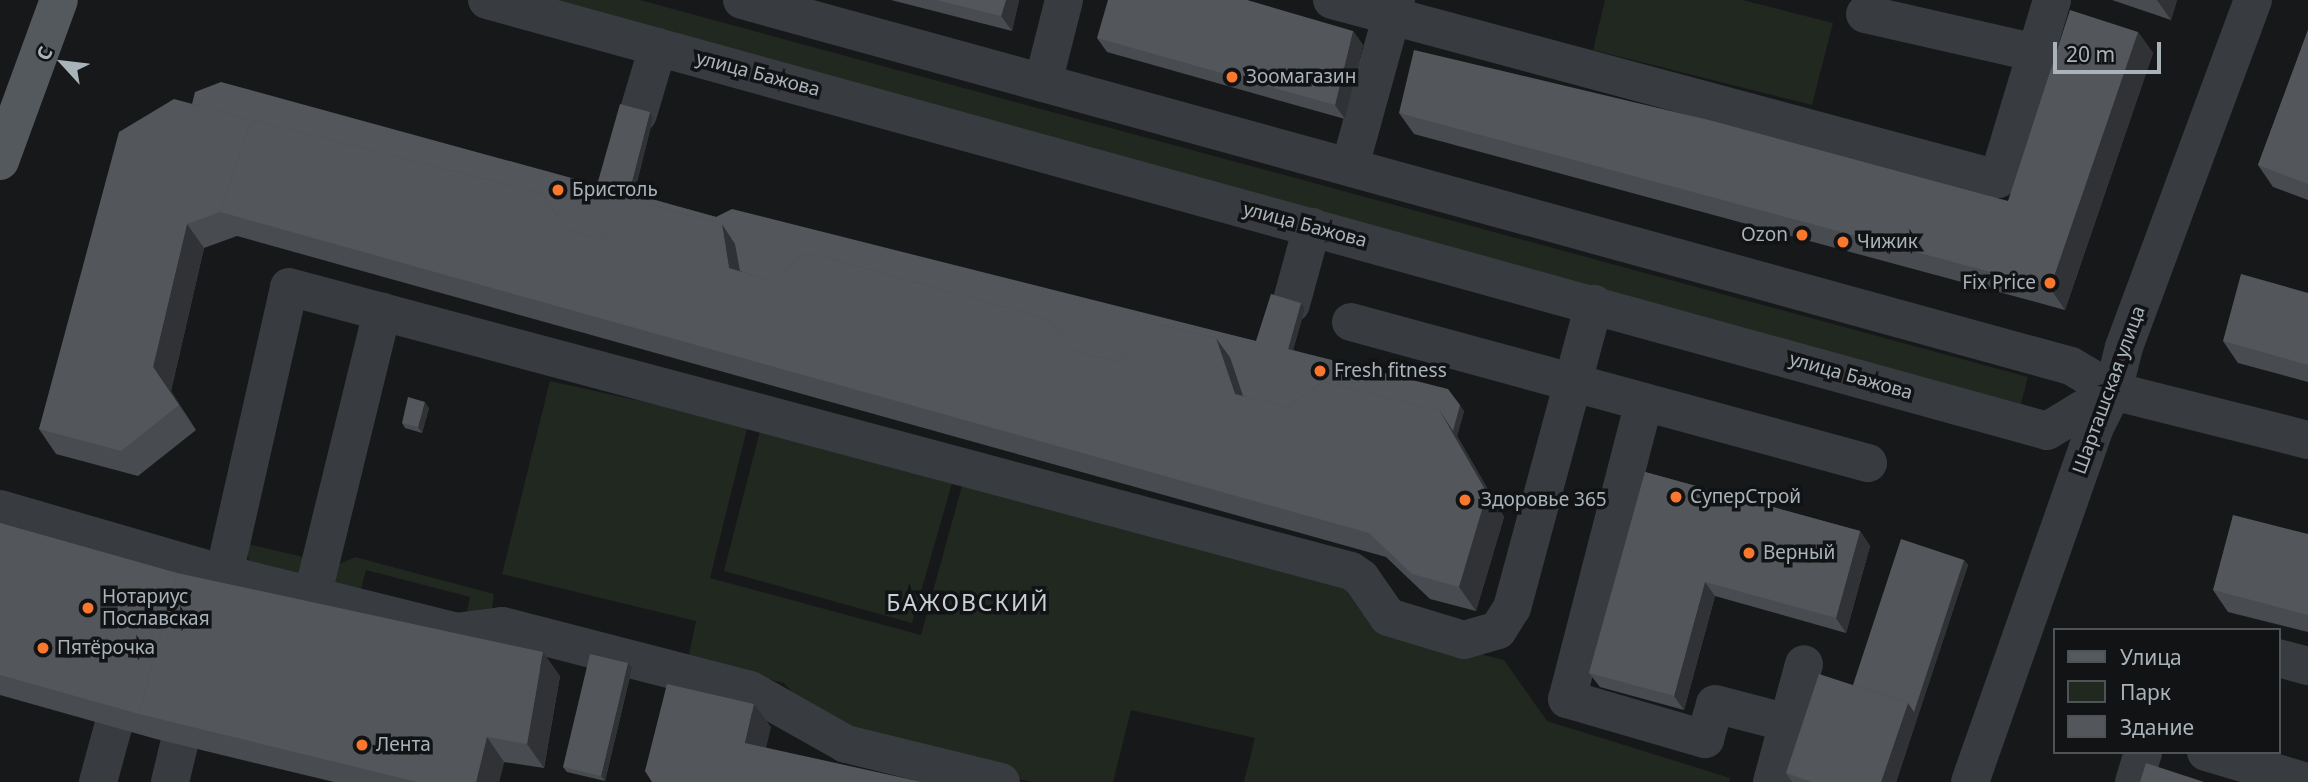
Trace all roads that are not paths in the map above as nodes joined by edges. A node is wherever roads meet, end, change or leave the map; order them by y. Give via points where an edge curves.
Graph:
1 (59, 0) edge
2 (487, 0) edge
3 (742, 0) edge
4 (1064, 0) edge
5 (1332, 0) edge
6 (2253, 0) edge
7 (2046, 2) edge
8 (1411, 9) edge
9 (1865, 14) dead end
10 (658, 47) junction
11 (2036, 53) junction
12 (1043, 83) junction
13 (638, 114) edge
14 (0, 160) edge
15 (1350, 166) junction
16 (1312, 226) junction
17 (1292, 304) edge
18 (1594, 304) junction
19 (382, 311) junction
20 (1351, 322) dead end
21 (1575, 383) junction
22 (2113, 391) junction
23 (1644, 402) junction
24 (2308, 440) edge
25 (1868, 463) dead end
26 (0, 509) edge
27 (224, 574) junction
28 (312, 597) junction
29 (2280, 659) edge
30 (1804, 664) dead end
31 (2308, 667) edge
32 (1788, 723) junction
33 (113, 727) edge
34 (2142, 754) edge
35 (2213, 754) edge
36 (98, 782) edge
37 (170, 782) edge
38 (1001, 782) edge
39 (1772, 782) edge
40 (1970, 782) edge
41 (2134, 782) edge
42 (2307, 782) edge

1 - 14 main road
2 - 10 street, улица Бажова
3 - 12 street
4 - 12 street
5 - 8 street
6 - 22 street, Шарташская улица via 2124,347
7 - 11 street
8 - 11 street via 1998,179
8 - 15 street
9 - 11 street
10 - 13 street
10 - 16 street, улица Бажова
12 - 15 street
15 - 22 street via 2070,366
16 - 17 street
16 - 18 street, улица Бажова
18 - 21 street
18 - 22 street, улица Бажова via 2048,431
19 - 21 street via 1351,571 1397,622 1465,640 1498,630 1512,608
19 - 27 street via 289,287
19 - 28 street
20 - 21 street
21 - 23 street
22 - 24 street
22 - 40 street, Шарташская улица via 2094,429
23 - 25 street
23 - 32 street via 1567,699 1705,739 1715,704
26 - 27 street
27 - 28 street
27 - 37 street
28 - 38 street via 457,632 502,626 750,690 846,744
29 - 31 street
30 - 32 street
32 - 39 street
33 - 36 street
34 - 41 street
35 - 42 street

